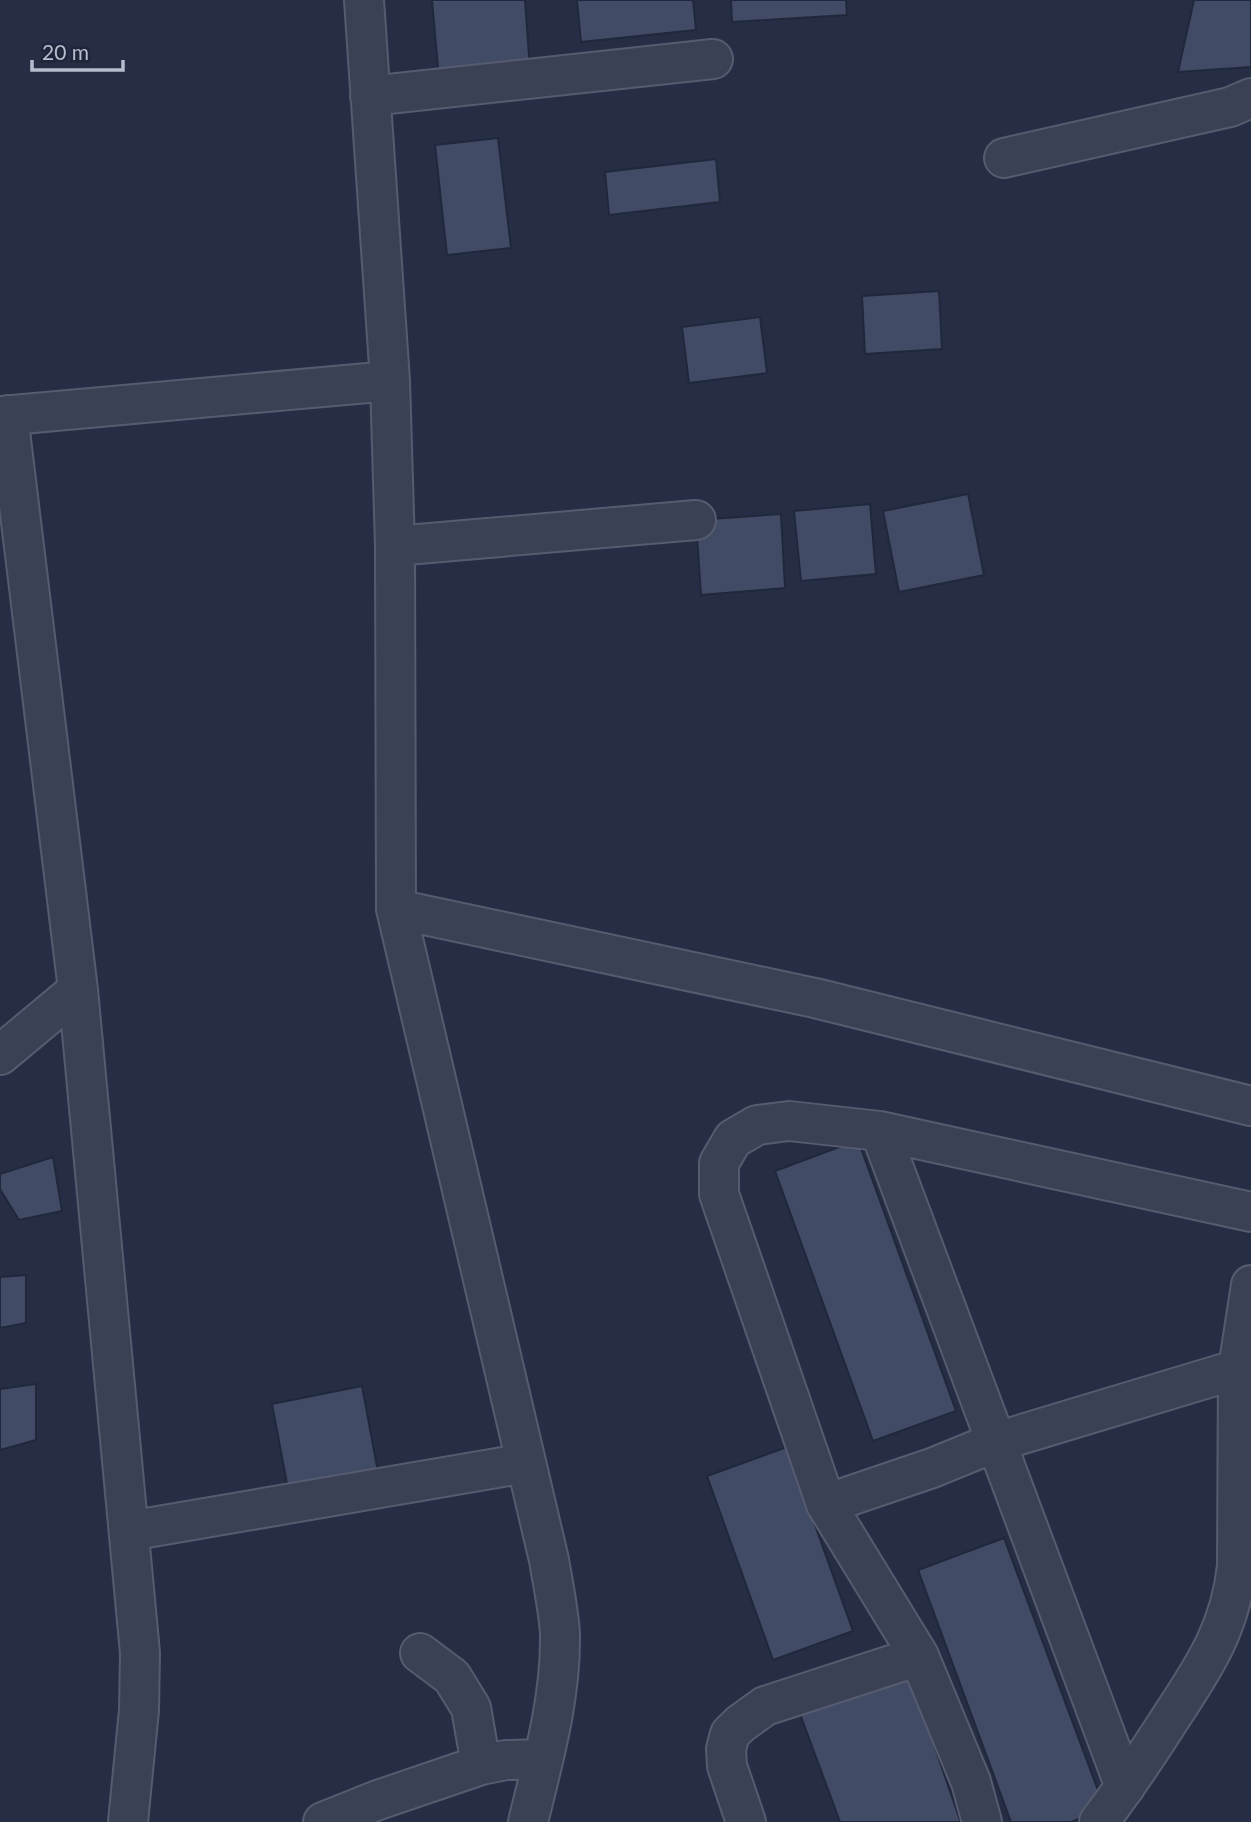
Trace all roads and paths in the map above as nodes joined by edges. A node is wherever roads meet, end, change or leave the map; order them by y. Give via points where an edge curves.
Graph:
1 (364, 0) edge
2 (713, 59) dead end
3 (370, 96) junction
4 (1251, 98) edge
5 (1004, 158) dead end
6 (390, 381) junction
7 (4, 416) edge
8 (696, 520) dead end
9 (395, 546) junction
10 (396, 909) junction
11 (78, 990) junction
12 (0, 1055) edge
13 (1251, 1106) edge
14 (880, 1131) junction
15 (1251, 1212) edge
16 (1251, 1285) edge
17 (1238, 1369) junction
18 (996, 1442) junction
19 (526, 1463) junction
20 (826, 1504) junction
21 (129, 1531) junction
22 (420, 1653) dead end
23 (919, 1656) junction
24 (544, 1759) junction
25 (481, 1765) junction
26 (1125, 1787) junction
27 (128, 1822) edge
28 (323, 1822) edge
29 (528, 1822) edge
30 (746, 1822) edge
31 (982, 1822) edge
32 (1099, 1822) edge

1 - 3 street
2 - 3 street
3 - 6 street
4 - 5 street via 1230,107
6 - 7 street
6 - 9 street
7 - 11 street
8 - 9 street
9 - 10 street
10 - 13 street via 814,998
10 - 19 street
11 - 12 street
11 - 21 street
14 - 15 street
14 - 18 street
14 - 20 street via 789,1121 757,1125 733,1139 719,1163 719,1194
16 - 17 street
17 - 18 street
17 - 26 street via 1234,1596 1208,1660
18 - 20 street
18 - 26 street
19 - 21 street
19 - 24 street via 549,1560 560,1635
20 - 23 street
21 - 27 street via 140,1653
22 - 25 street via 452,1677 471,1708
23 - 30 street via 765,1706 740,1724 730,1734 727,1766
23 - 31 street via 971,1782
24 - 25 street
24 - 29 street
25 - 28 street
26 - 32 street

